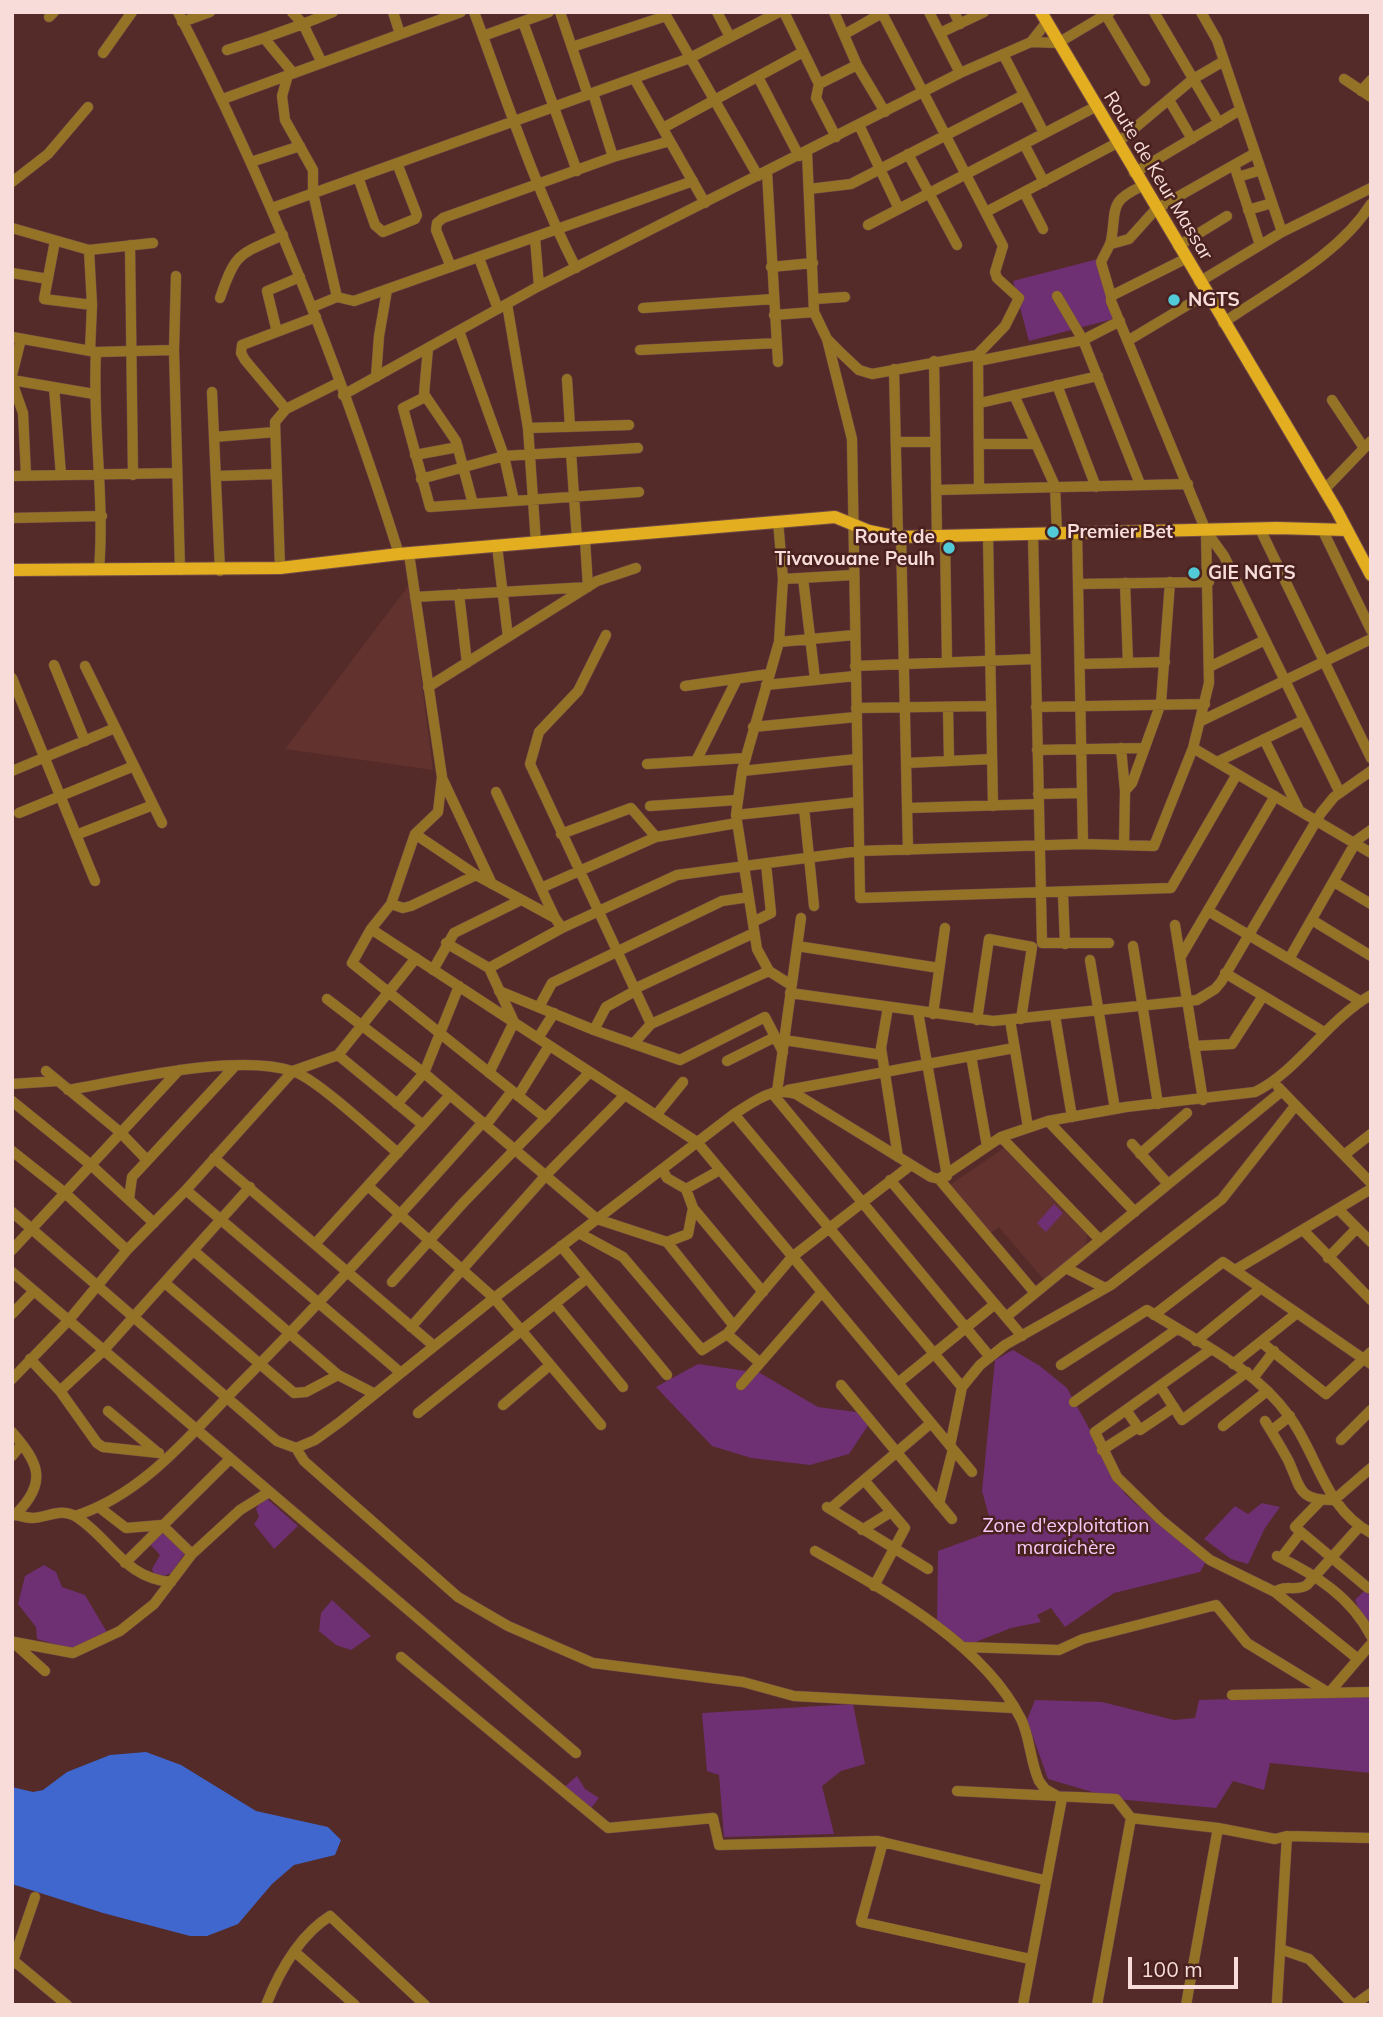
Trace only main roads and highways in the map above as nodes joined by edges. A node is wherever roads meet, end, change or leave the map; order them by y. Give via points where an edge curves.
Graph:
1 (1043, 18) edge
2 (1347, 530) junction
3 (12, 570) edge
4 (1371, 575) edge

1 - 2 main road, Route de Keur Massar
2 - 3 main road via 900,537 835,517 280,568
2 - 4 main road, Route de Keur Massar

